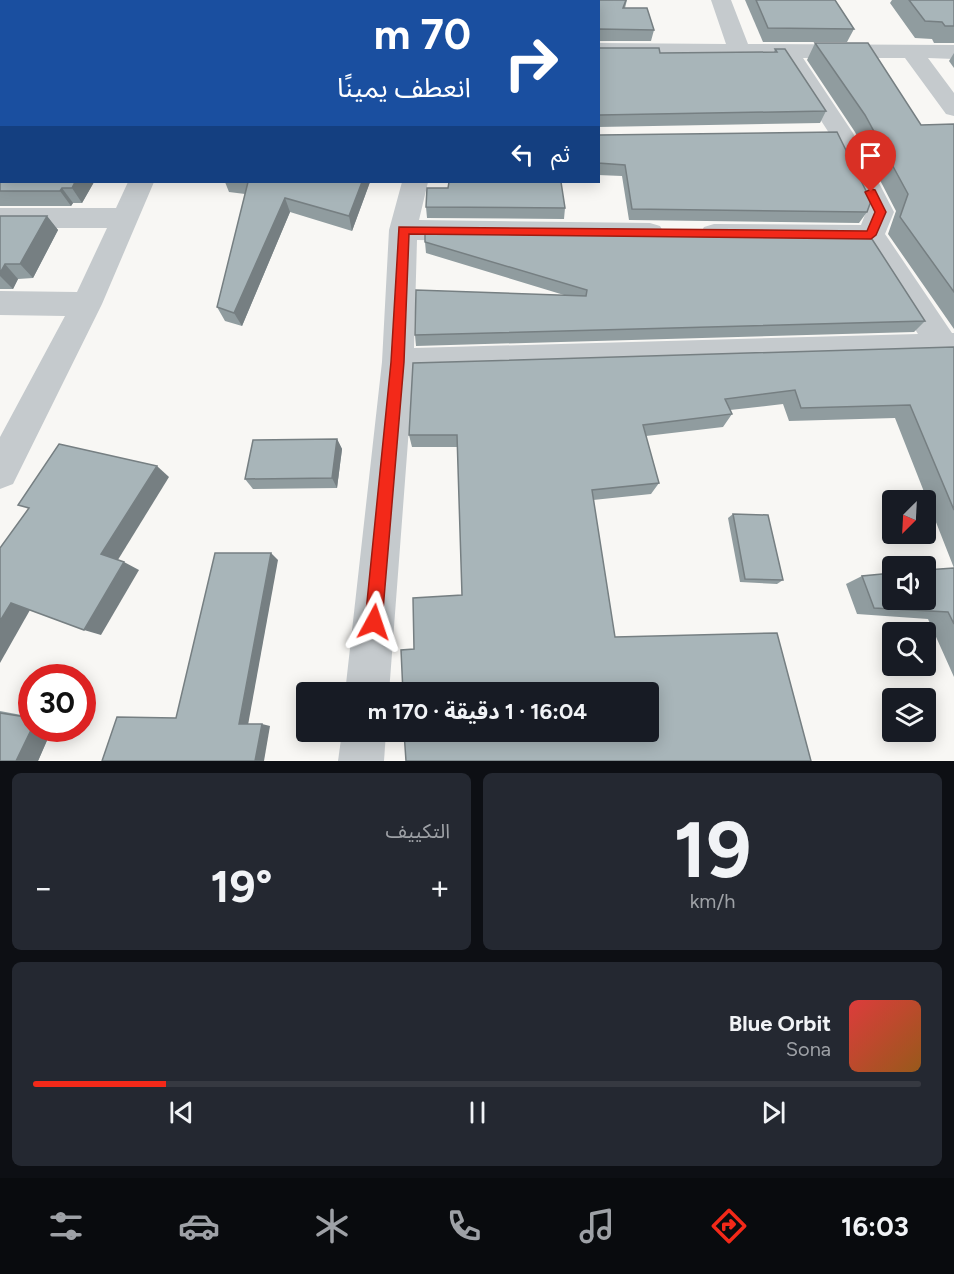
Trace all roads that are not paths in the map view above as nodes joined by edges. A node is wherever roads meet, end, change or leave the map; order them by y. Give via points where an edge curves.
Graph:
1 (721, 0) edge
2 (739, 49) junction
3 (600, 50) edge
4 (787, 50) junction
5 (912, 52) junction
6 (954, 52) edge
7 (954, 109) edge
8 (141, 183) edge
9 (415, 183) edge
10 (0, 218) edge
11 (124, 218) junction
12 (403, 230) junction
13 (871, 235) junction
14 (0, 303) edge
15 (87, 304) junction
16 (949, 346) edge
17 (398, 362) junction
18 (0, 472) edge
19 (368, 682) edge
20 (363, 742) edge
21 (361, 761) edge

1 - 2 street
2 - 3 street
2 - 4 street
4 - 5 street
4 - 13 street via 830,133 880,212
5 - 6 street
5 - 7 street
8 - 11 street
9 - 12 street
10 - 11 street
11 - 15 street
12 - 13 street
12 - 17 street
13 - 16 street
14 - 15 street
15 - 18 street
16 - 17 street
17 - 19 street
20 - 21 street

